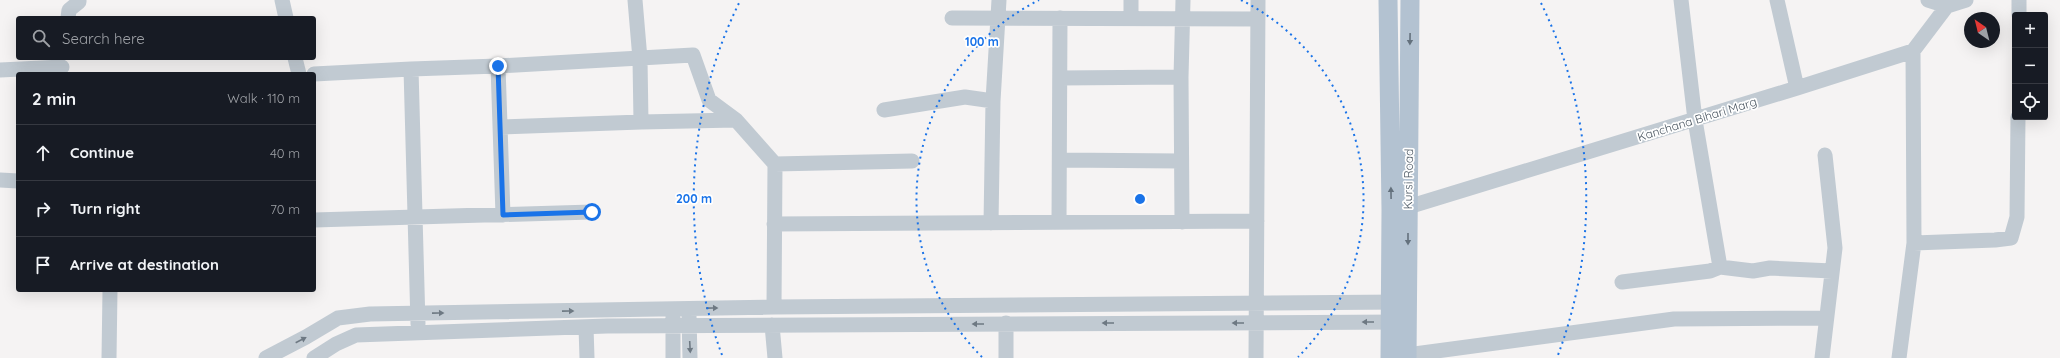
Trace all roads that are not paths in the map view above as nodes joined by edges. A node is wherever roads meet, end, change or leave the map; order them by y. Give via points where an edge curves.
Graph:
1 (79, 0) edge
2 (282, 0) edge
3 (635, 0) edge
4 (999, 0) edge
5 (1130, 0) edge
6 (1183, 0) edge
7 (1258, 0) edge
8 (1388, 0) edge
9 (1410, 0) edge
10 (1681, 0) edge
11 (1777, 0) edge
12 (1928, 0) edge
13 (1966, 0) edge
14 (2019, 0) edge
15 (1947, 6) junction
16 (2019, 12) edge
17 (68, 16) edge
18 (286, 16) edge
19 (952, 18) dead end
20 (999, 18) junction
21 (1060, 18) junction
22 (1131, 18) junction
23 (1183, 19) junction
24 (1257, 19) junction
25 (1913, 51) junction
26 (640, 59) junction
27 (296, 60) edge
28 (62, 66) edge
29 (498, 66) junction
30 (411, 69) junction
31 (0, 70) edge
32 (298, 72) edge
33 (316, 74) edge
34 (1181, 77) junction
35 (1060, 78) junction
36 (1797, 88) junction
37 (992, 101) junction
38 (884, 110) dead end
39 (736, 120) junction
40 (1695, 120) junction
41 (2018, 120) edge
42 (641, 122) junction
43 (500, 127) junction
44 (1825, 155) dead end
45 (1060, 160) junction
46 (912, 161) dead end
47 (1181, 161) junction
48 (775, 164) junction
49 (0, 180) edge
50 (16, 181) edge
51 (1408, 207) junction
52 (592, 212) dead end
53 (503, 215) junction
54 (415, 217) junction
55 (316, 220) edge
56 (1257, 221) junction
57 (1059, 222) junction
58 (1182, 222) junction
59 (991, 223) junction
60 (774, 224) junction
61 (1914, 244) junction
62 (1720, 267) junction
63 (1832, 271) junction
64 (1622, 282) dead end
65 (110, 292) edge
66 (1399, 302) junction
67 (1256, 304) junction
68 (774, 307) junction
69 (673, 309) junction
70 (688, 309) junction
71 (417, 314) junction
72 (1826, 318) junction
73 (1399, 322) junction
74 (1256, 323) junction
75 (1006, 324) junction
76 (772, 325) junction
77 (672, 326) junction
78 (689, 326) junction
79 (586, 327) junction
80 (418, 333) junction
81 (1401, 357) edge
82 (109, 358) edge
83 (266, 358) edge
84 (314, 358) edge
85 (587, 358) edge
86 (673, 358) edge
87 (690, 358) edge
88 (775, 358) edge
89 (1006, 358) edge
90 (1256, 358) edge
91 (1822, 358) edge
92 (1899, 358) edge

1 - 17 street via 69,10
2 - 18 street
3 - 26 street
4 - 20 street
5 - 22 street
6 - 23 street
7 - 24 street
66 -> 8 main road, Kursi Road
9 -> 51 main road, Kursi Road
10 - 40 street
11 - 36 street
12 - 15 street
13 - 15 street
14 - 16 street
15 - 25 street
19 - 20 street
20 - 21 street
20 - 37 street
21 - 22 street
21 - 35 street
22 - 23 street
23 - 24 street
23 - 34 street
24 - 56 street
25 - 36 street, Kanchana Bihari Marg
25 - 61 street
26 - 29 street
26 - 39 street via 693,55 709,100
26 - 42 street
27 - 32 street
28 - 31 street
29 - 30 street
29 - 43 street
30 - 33 street
30 - 54 street
34 - 35 street
34 - 47 street
35 - 45 street
36 - 40 street, Kanchana Bihari Marg
37 - 38 street via 965,97
37 - 59 street
39 - 42 street
39 - 48 street
40 - 51 street, Kanchana Bihari Marg
40 - 62 street
41 - 61 street via 2017,217 2011,238
42 - 43 street
43 - 53 street
44 - 63 street via 1835,248
45 - 47 street
45 - 57 street
46 - 48 street
47 - 58 street
48 - 60 street
49 - 50 street
51 -> 66 main road, Kursi Road
52 - 53 street
53 - 54 street
54 - 55 street
54 - 71 street
56 - 58 street
56 - 67 street
57 - 58 street
57 - 59 street
59 - 60 street
60 - 68 street
61 - 92 street
62 - 63 street via 1753,271 1770,268
62 - 64 street via 1710,271
63 - 72 street
65 - 82 street
66 - 67 street
66 - 73 main road, Kursi Road
67 - 68 street
67 - 74 street
70 -> 68 street
69 - 70 street
71 -> 69 street
69 - 77 street
70 - 78 street
71 - 80 street
83 -> 71 street via 338,318 370,314
72 - 81 street via 1674,319
72 - 91 street
73 -> 74 street
73 - 81 main road, Kursi Road
74 -> 75 street
74 - 90 street
75 -> 76 street
75 - 89 street
76 - 78 street
76 - 88 street
77 - 78 street
77 - 79 street
77 - 86 street
78 -> 87 street
79 - 80 street
79 - 85 street
80 - 84 street via 356,335

